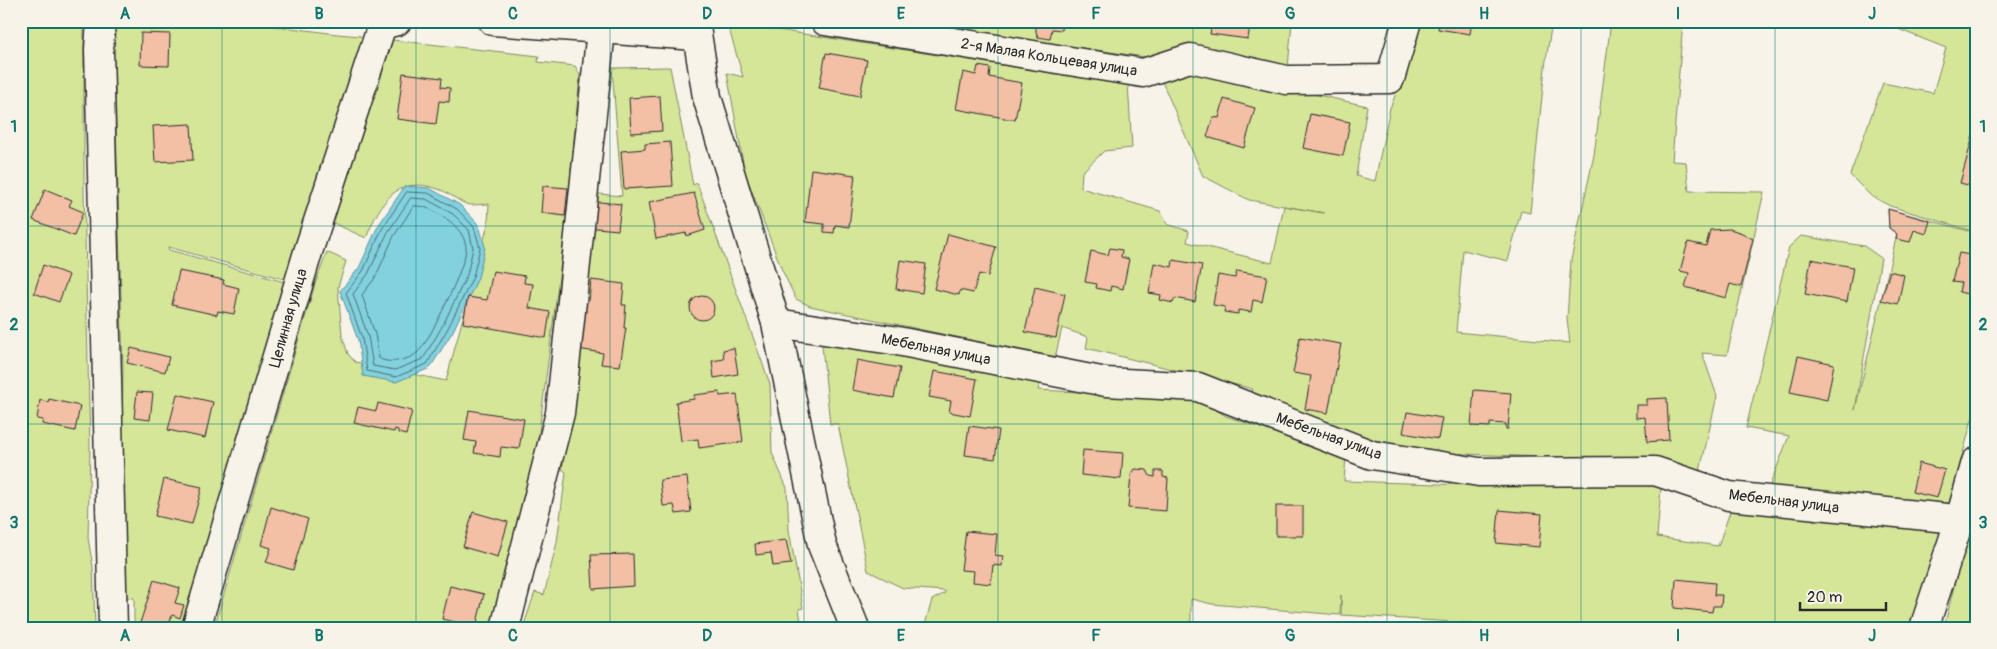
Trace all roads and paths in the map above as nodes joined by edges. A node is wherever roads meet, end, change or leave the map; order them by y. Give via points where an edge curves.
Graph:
1 (102, 21) edge
2 (397, 21) edge
3 (493, 21) edge
4 (825, 21) edge
5 (1408, 21) edge
6 (696, 28) edge
7 (600, 30) junction
8 (776, 322) junction
9 (1976, 462) edge
10 (1968, 520) edge
11 (113, 628) edge
12 (196, 628) edge
13 (505, 628) edge
14 (855, 628) edge
15 (1924, 628) edge

1 - 11 street via 99,49
2 - 12 street, Целинная улица via 382,25 308,252
3 - 7 street
4 - 5 street, 2-я Малая Кольцевая улица via 1143,73 1190,58 1286,80 1390,79
6 - 7 street
6 - 8 street via 707,97
7 - 13 street via 560,413
8 - 10 street, Мебельная улица via 892,340 1106,382 1198,387 1372,454 1479,472 1655,471 1729,496
8 - 14 street via 822,545
9 - 10 street
10 - 15 street

